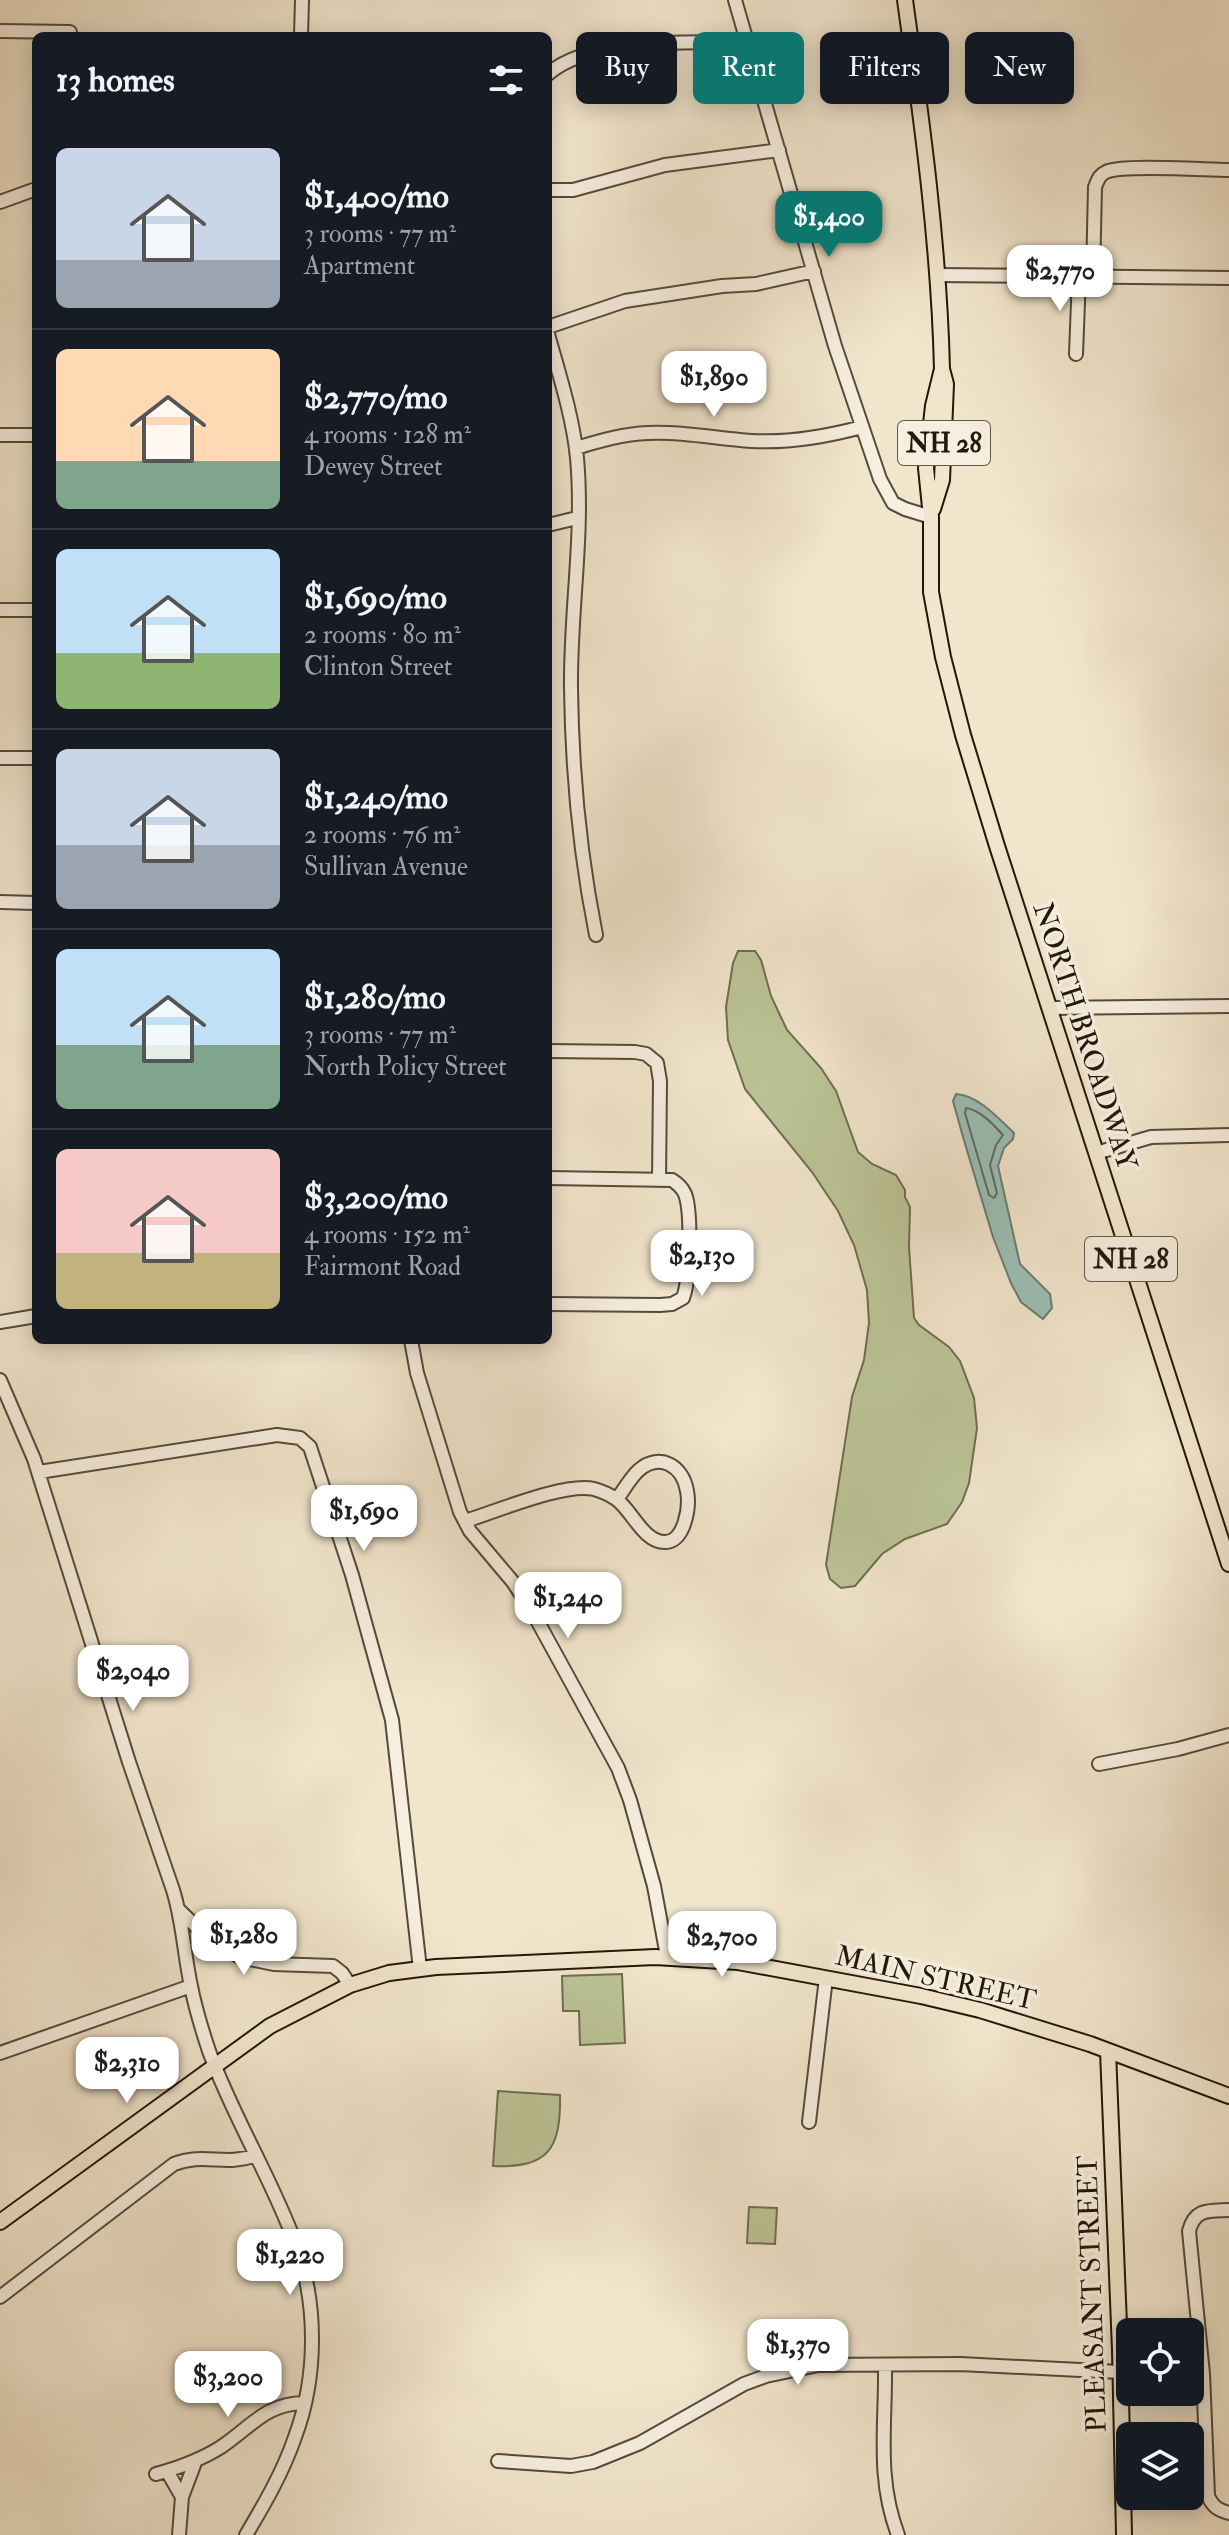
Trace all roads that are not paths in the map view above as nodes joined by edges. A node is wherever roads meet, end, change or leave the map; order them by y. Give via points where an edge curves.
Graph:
1 (302, 0) edge
2 (735, 0) edge
3 (905, 0) edge
4 (0, 31) edge
5 (70, 32) dead end
6 (301, 32) edge
7 (744, 32) edge
8 (693, 43) edge
9 (552, 71) edge
10 (765, 104) edge
11 (779, 150) junction
12 (1229, 170) edge
13 (32, 190) edge
14 (552, 190) edge
15 (0, 202) edge
16 (814, 271) junction
17 (938, 275) junction
18 (1079, 276) junction
19 (1093, 276) junction
20 (1229, 278) edge
21 (552, 326) edge
22 (1076, 354) dead end
23 (554, 385) edge
24 (862, 427) junction
25 (0, 435) edge
26 (32, 435) edge
27 (576, 448) junction
28 (931, 517) junction
29 (577, 518) junction
30 (552, 524) edge
31 (0, 610) edge
32 (32, 610) edge
33 (0, 758) edge
34 (32, 758) edge
35 (0, 902) edge
36 (32, 903) edge
37 (596, 935) dead end
38 (1229, 1006) edge
39 (1049, 1008) junction
40 (552, 1051) edge
41 (1229, 1135) edge
42 (1096, 1153) junction
43 (552, 1178) edge
44 (659, 1180) junction
45 (552, 1304) edge
46 (32, 1317) edge
47 (0, 1322) edge
48 (412, 1344) edge
49 (0, 1380) edge
50 (39, 1472) junction
51 (617, 1499) junction
52 (465, 1521) junction
53 (1229, 1564) edge
54 (1229, 1735) edge
55 (1099, 1764) dead end
56 (179, 1910) junction
57 (667, 1956) junction
58 (420, 1969) junction
59 (826, 1978) junction
60 (350, 1985) junction
61 (191, 1986) junction
62 (1108, 2051) junction
63 (0, 2053) edge
64 (215, 2066) junction
65 (1224, 2094) edge
66 (1229, 2105) edge
67 (809, 2122) dead end
68 (256, 2155) junction
69 (1229, 2210) edge
70 (0, 2222) edge
71 (0, 2297) edge
72 (1118, 2318) edge
73 (885, 2365) junction
74 (1116, 2372) edge
75 (305, 2403) junction
76 (1121, 2406) edge
77 (196, 2460) junction
78 (498, 2461) dead end
79 (182, 2497) junction
80 (1229, 2513) edge
81 (179, 2535) edge
82 (246, 2535) edge
83 (898, 2535) edge
84 (1124, 2535) edge

1 - 6 street
2 - 7 street
3 - 17 main road, NORTH BROADWAY / NH 28
4 - 5 street
8 - 9 street via 620,47
10 - 11 street
11 - 14 street via 665,165 573,190
11 - 16 street
12 - 19 street via 1109,170 1099,176
13 - 15 street
16 - 21 street via 625,301
16 - 24 street
17 - 18 street
17 - 28 main road, NORTH BROADWAY / NH 28 via 942,369 926,468
18 - 19 street
18 - 22 street
19 - 20 street
23 - 27 street
24 - 27 street via 787,441 639,433
24 - 28 street via 889,498
25 - 26 street
27 - 29 street
28 - 39 main road, NORTH BROADWAY / NH 28 via 931,592 943,657
29 - 30 street
29 - 37 street via 571,691 585,871
31 - 32 street
33 - 34 street
35 - 36 street
38 - 39 street
39 - 42 main road, NORTH BROADWAY / NH 28
40 - 44 street via 635,1052 657,1063
41 - 42 street via 1151,1137
42 - 53 main road, NORTH BROADWAY / NH 28
43 - 44 street
44 - 45 street via 672,1180 686,1197 688,1276 683,1298 660,1305
46 - 47 street
48 - 52 street via 435,1438
49 - 50 street
50 - 56 street
50 - 58 street via 277,1435 300,1438 310,1447 392,1720
51 - 51 street via 656,1540 666,1542 681,1530 688,1498 680,1472 670,1463 637,1472
51 - 52 street via 595,1489 572,1488
52 - 57 street via 532,1611 618,1768 657,1898
54 - 55 street
56 - 60 street via 210,1940 240,1957 333,1966
56 - 61 street
57 - 58 main road, MAIN STREET
57 - 59 main road, MAIN STREET
58 - 60 main road, MAIN STREET
59 - 62 main road, MAIN STREET via 980,2010
59 - 67 street
60 - 64 main road, MAIN STREET via 270,2026
61 - 63 street
61 - 64 street
62 - 65 main road, MAIN STREET
62 - 72 main road, PLEASANT STREET
64 - 68 street
64 - 70 main road, MAIN STREET
65 - 66 street
68 - 71 street via 237,2161 191,2158 174,2164
68 - 75 street via 304,2269 311,2336
69 - 80 street via 1198,2214 1189,2231 1208,2496 1212,2505
73 - 74 street
73 - 78 street via 818,2365 766,2376 593,2462 571,2466
73 - 83 street via 882,2465
75 - 77 street via 269,2410
75 - 82 street via 284,2466
76 - 84 main road, PLEASANT STREET
77 - 79 street
77 - 79 street via 161,2473
79 - 81 street

